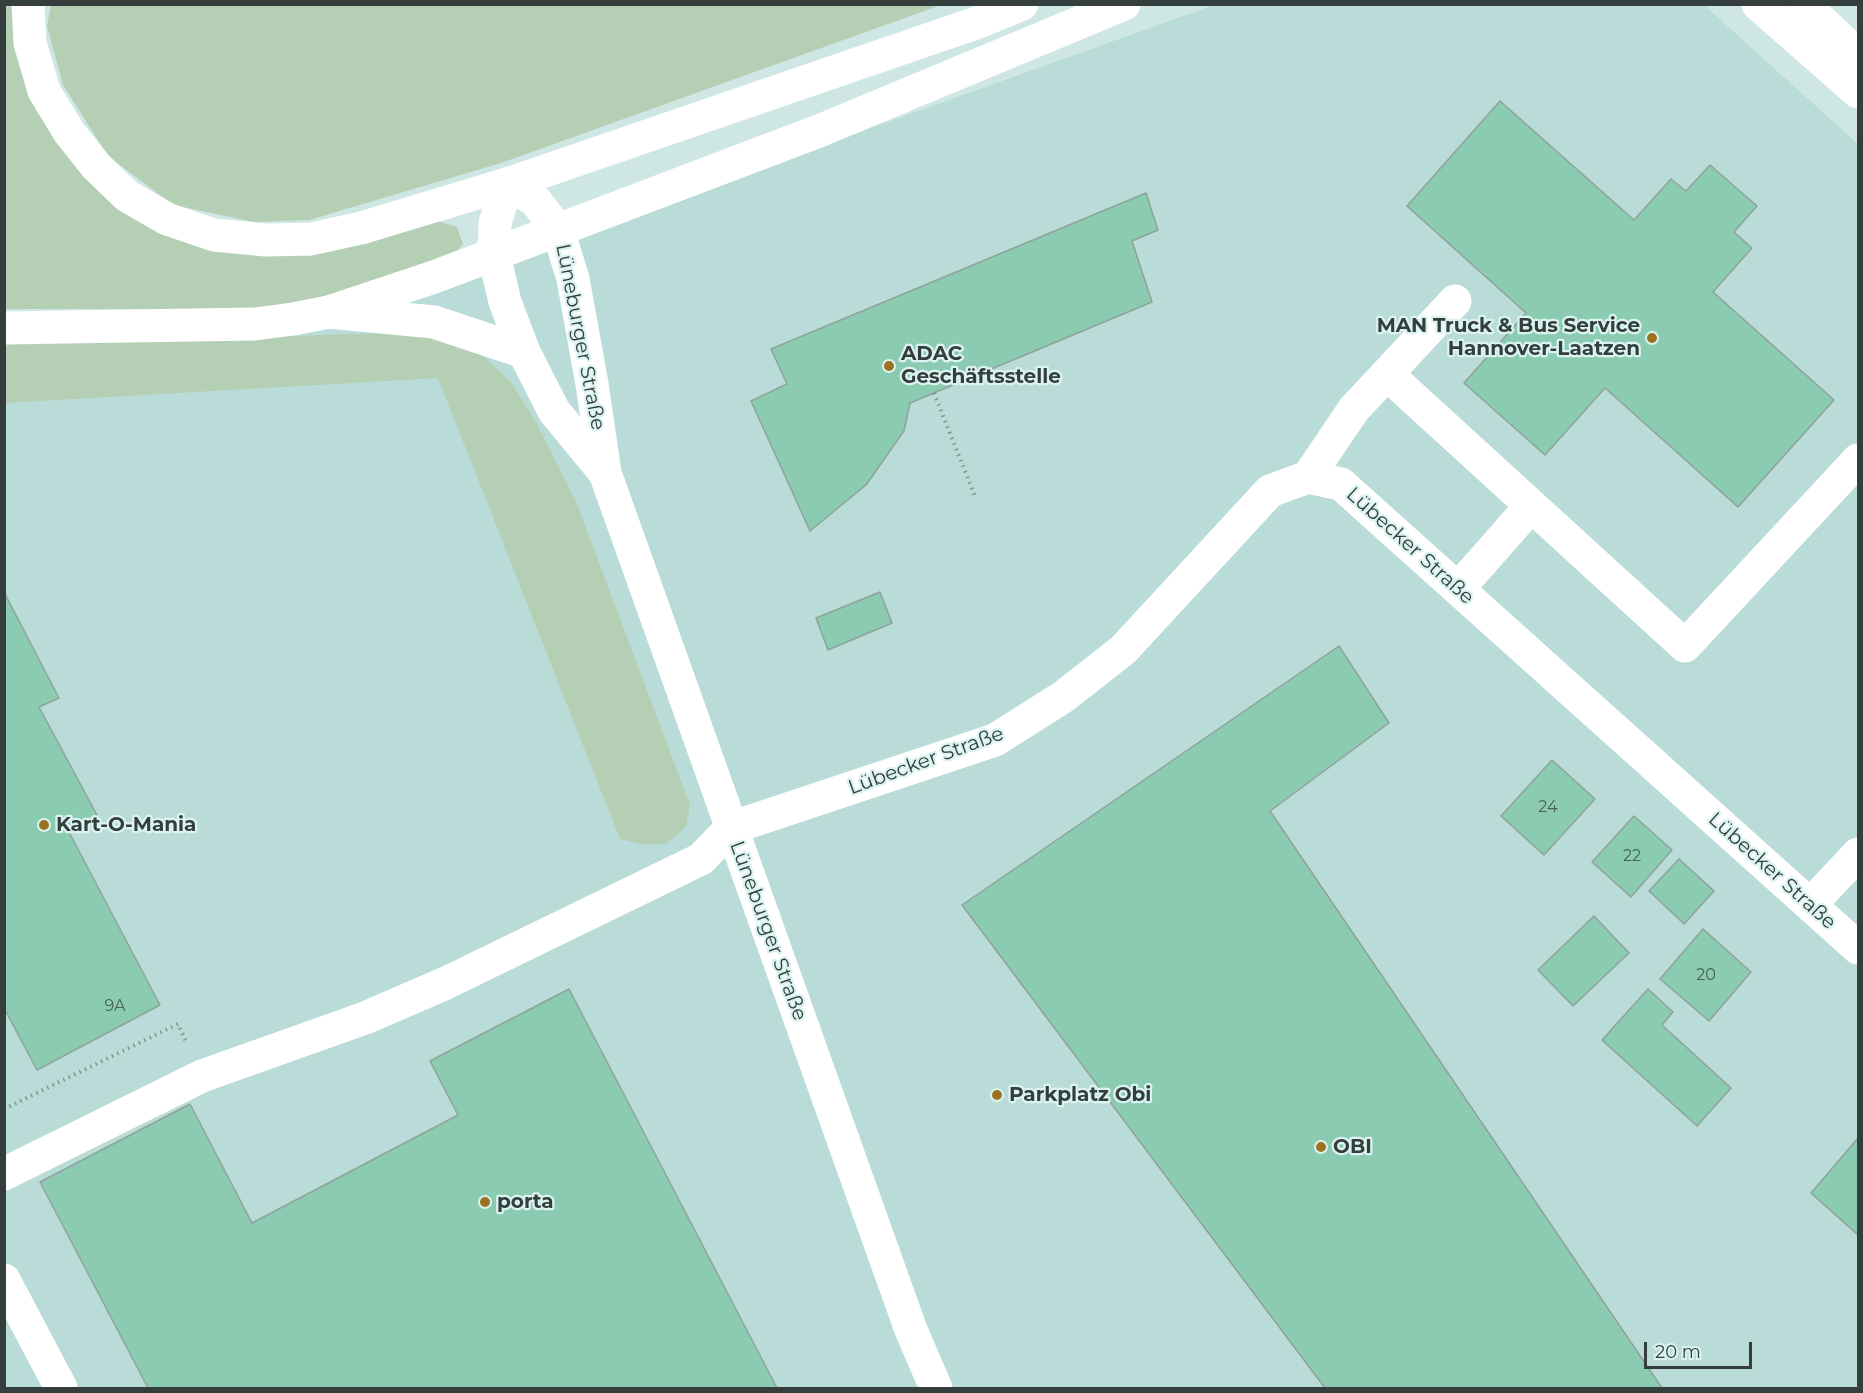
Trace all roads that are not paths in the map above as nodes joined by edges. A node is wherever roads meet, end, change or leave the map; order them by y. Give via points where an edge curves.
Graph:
1 (28, 4) edge
2 (1022, 4) edge
3 (1124, 4) edge
4 (1758, 4) edge
5 (1803, 4) edge
6 (1858, 55) edge
7 (1858, 92) edge
8 (507, 184) junction
9 (558, 230) junction
10 (494, 255) junction
11 (1455, 301) dead end
12 (329, 312) junction
13 (4, 328) edge
14 (524, 352) junction
15 (1387, 374) junction
16 (1858, 460) edge
17 (605, 473) junction
18 (1308, 477) junction
19 (1531, 506) junction
20 (1458, 589) junction
21 (731, 828) junction
22 (1858, 854) edge
23 (1810, 905) junction
24 (1858, 948) edge
25 (4, 1174) edge
26 (4, 1280) edge
27 (61, 1389) edge
28 (936, 1389) edge

1 - 8 main road via 30,43 44,91 69,132 127,196 167,219 214,235 311,239
2 - 8 main road
3 - 9 main road via 819,131
4 - 7 main road
5 - 6 main road
8 - 9 main road, Lüneburger Straße via 535,201
8 - 10 main road, Lüneburger Straße via 495,223
9 - 10 main road
9 - 17 main road, Lüneburger Straße via 573,279
10 - 12 main road
10 - 14 main road, Lüneburger Straße via 505,302
11 - 15 main road
12 - 13 main road via 255,324
12 - 14 main road via 434,322
14 - 17 main road, Lüneburger Straße via 554,411
15 - 18 main road via 1354,409
15 - 19 main road
16 - 19 main road via 1685,646
17 - 21 main road, Lüneburger Straße
18 - 20 main road, Lübecker Straße via 1341,484
18 - 21 main road, Lübecker Straße via 1270,491 1123,650 1063,697 995,740
19 - 20 main road
20 - 23 main road, Lübecker Straße
21 - 25 main road via 701,859 446,983 365,1018 202,1076
21 - 28 main road, Lüneburger Straße via 910,1330
22 - 23 main road
23 - 24 main road, Lübecker Straße
26 - 27 main road

